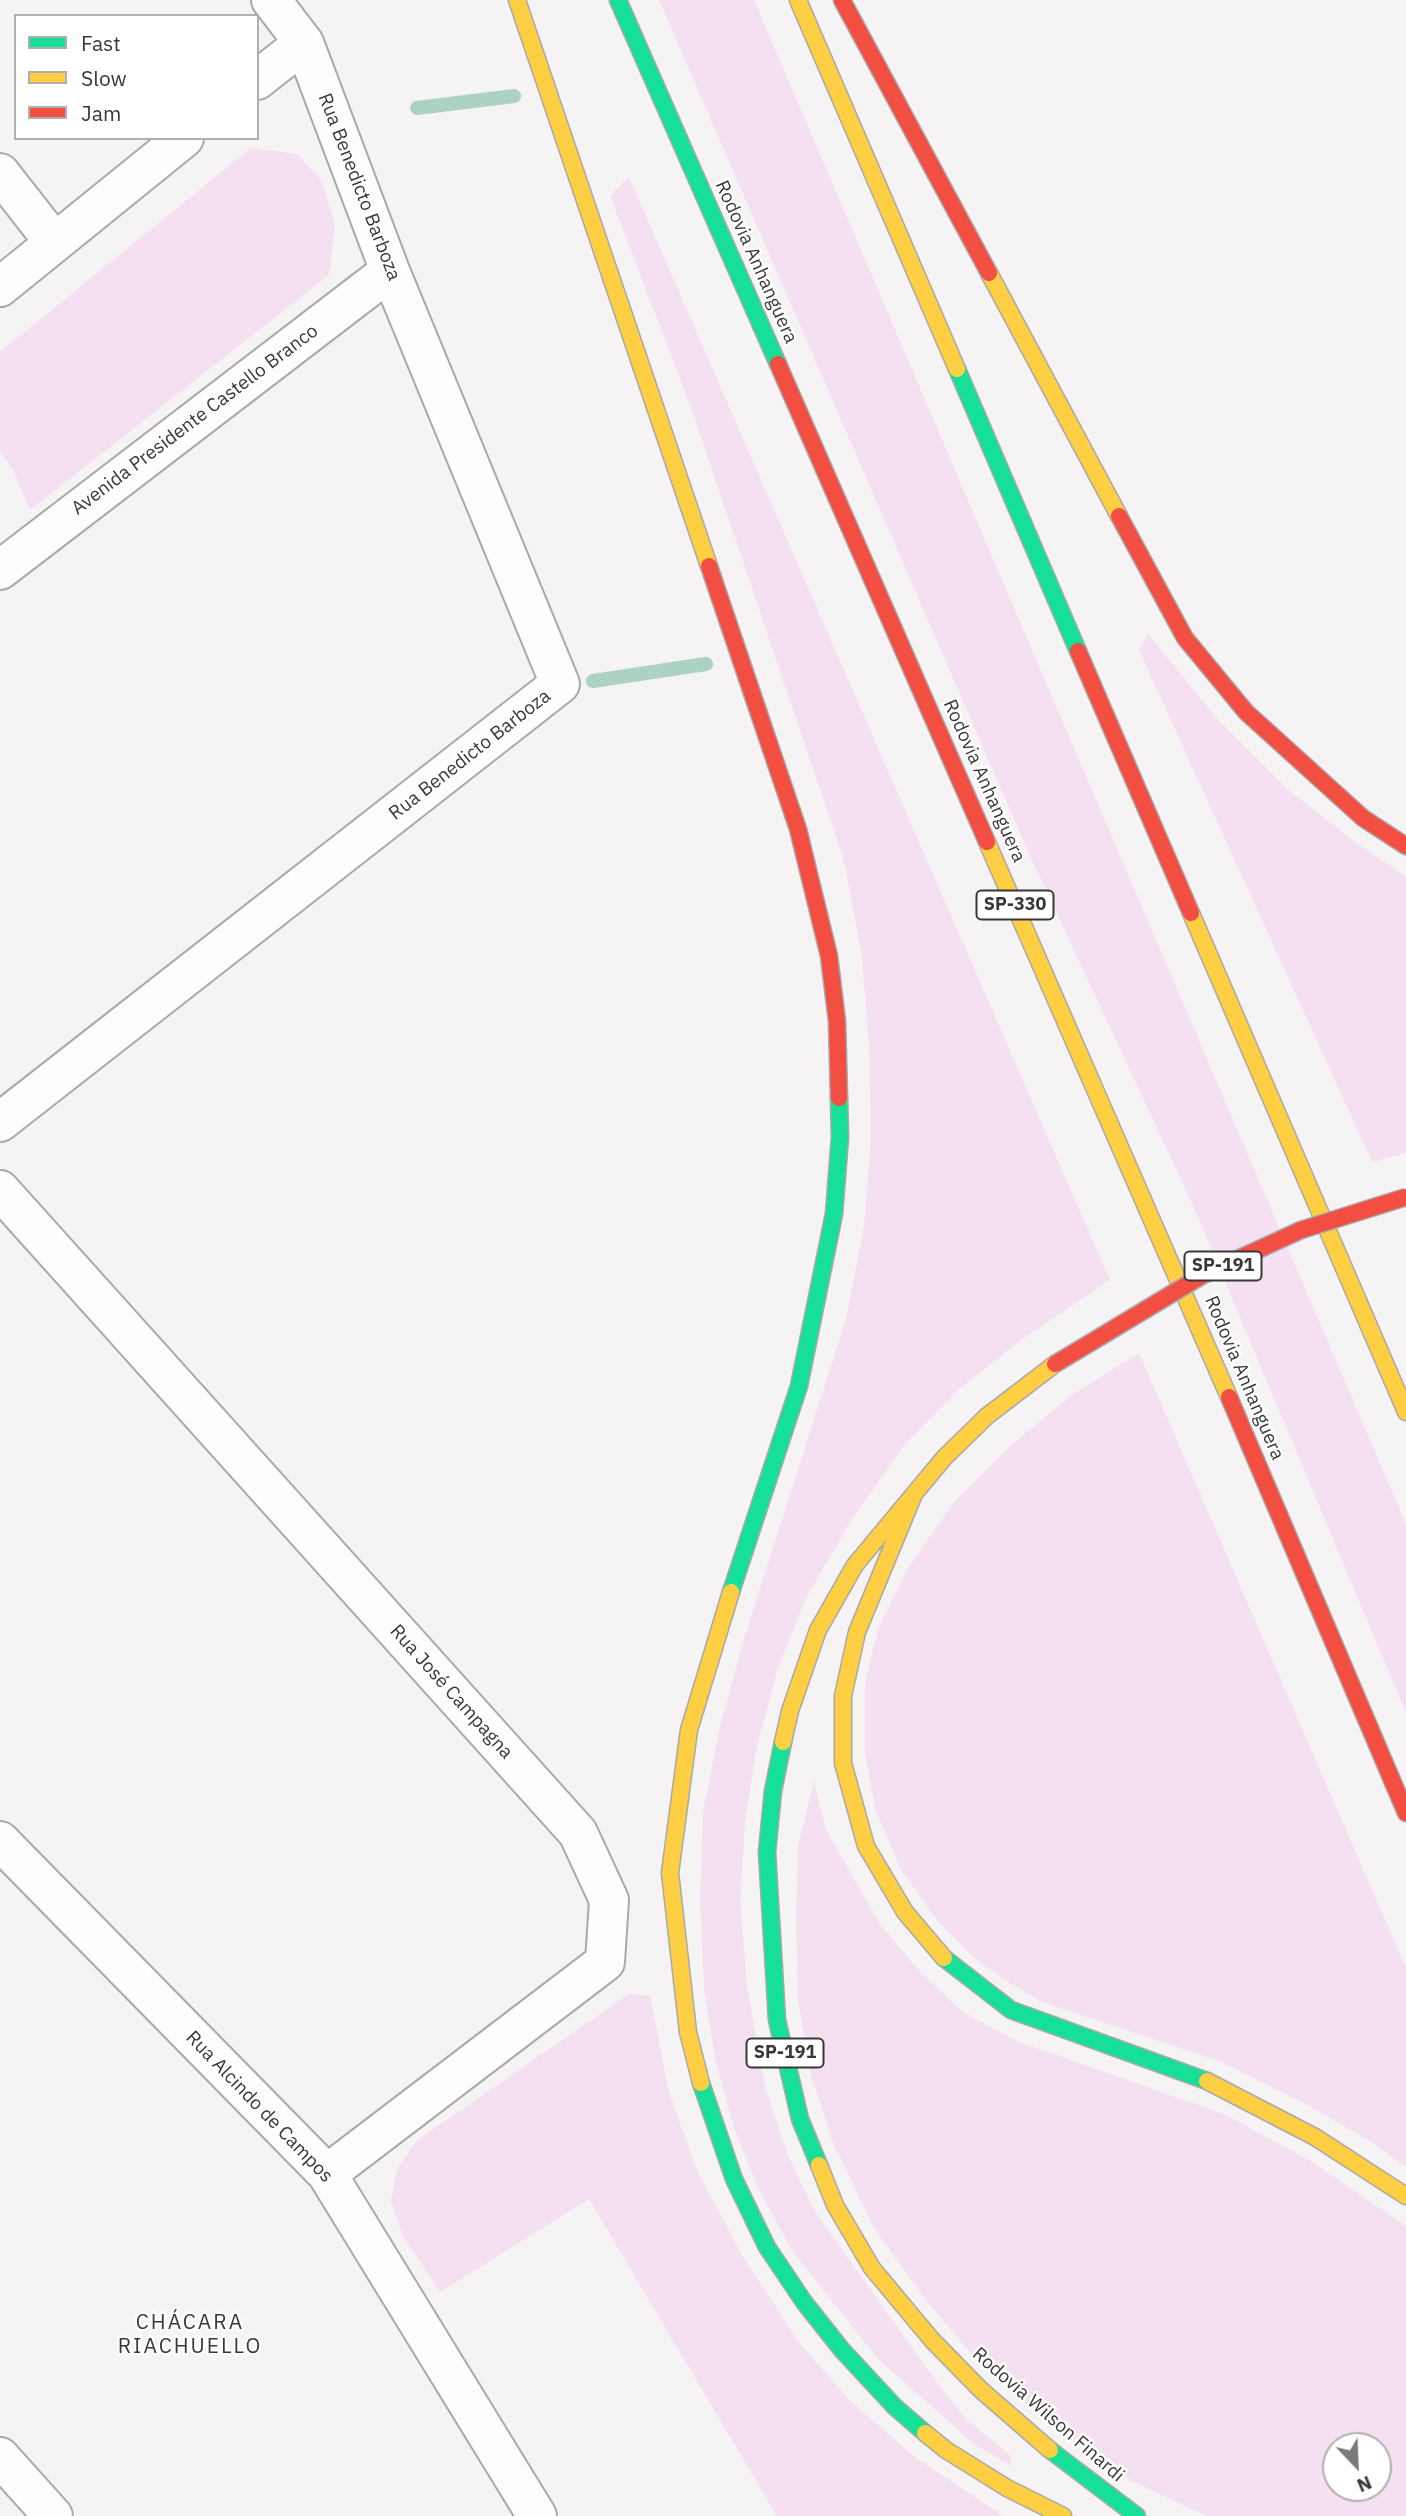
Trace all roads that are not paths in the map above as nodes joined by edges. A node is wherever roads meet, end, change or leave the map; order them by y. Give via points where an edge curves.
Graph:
1 (271, 0) edge
2 (517, 0) edge
3 (618, 0) edge
4 (798, 0) edge
5 (842, 0) edge
6 (304, 43) junction
7 (259, 78) edge
8 (182, 140) edge
9 (0, 173) edge
10 (54, 242) junction
11 (390, 271) junction
12 (0, 287) edge
13 (0, 570) edge
14 (1406, 846) edge
15 (0, 1122) edge
16 (0, 1189) edge
17 (1406, 1197) edge
18 (1406, 1412) edge
19 (914, 1493) junction
20 (1406, 1813) edge
21 (0, 1841) edge
22 (327, 2174) junction
23 (1406, 2196) edge
24 (0, 2457) edge
25 (53, 2516) edge
26 (537, 2516) edge
27 (1063, 2516) edge
28 (1137, 2516) edge

1 - 6 street, Rua Benedicto Barboza
2 - 27 main road via 798,829 829,956 837,1021 840,1137 834,1214 799,1386 706,1668 689,1730 678,1798 670,1873 688,2032 708,2110 734,2179 767,2247 804,2302 895,2407 946,2450
3 - 20 main road, Rodovia Anhanguera / SP-330 via 1140,1189
4 - 18 main road
5 - 14 main road via 1185,638 1246,712 1363,818
6 - 7 street
6 - 11 street, Rua Benedicto Barboza
8 - 10 street
9 - 10 street
10 - 12 street
11 - 13 street, Avenida Presidente Castello Branco
11 - 15 street, Rua Benedicto Barboza via 560,684
16 - 22 street, Rua José Campagna via 578,1833 609,1900 606,1962
17 - 19 main road, Rodovia Wilson Finardi / SP-191, bridge via 1301,1230 1135,1312 987,1416
19 - 23 main road via 857,1632 843,1696 843,1763 866,1846 905,1912 946,1960 1011,2010 1208,2081 1315,2137
19 - 28 main road, Rodovia Wilson Finardi / SP-191 via 855,1565 818,1630 790,1711 773,1791 767,1852 777,2020 800,2119 835,2205 872,2268 981,2390
21 - 22 street, Rua Alcindo de Campos
22 - 26 street, Rua Alcindo de Campos
24 - 25 street

